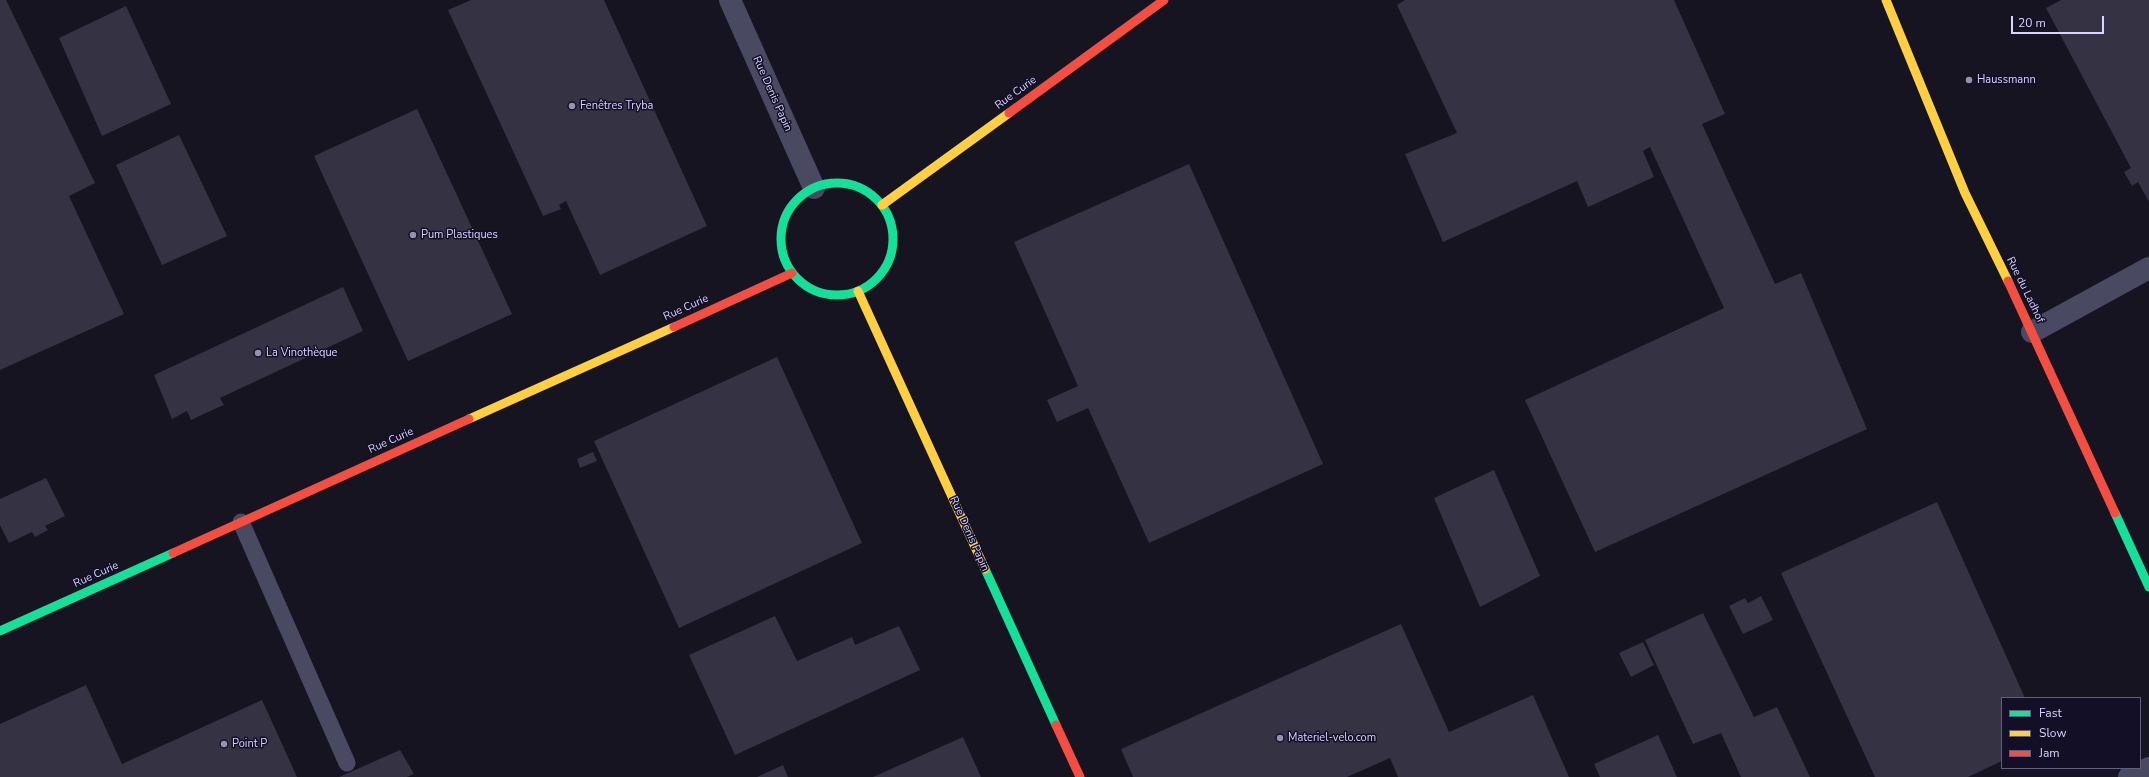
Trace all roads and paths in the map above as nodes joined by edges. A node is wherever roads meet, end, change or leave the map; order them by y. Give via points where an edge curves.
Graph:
1 (730, 0) edge
2 (1164, 0) edge
3 (1886, 0) edge
4 (814, 188) junction
5 (882, 205) junction
6 (2149, 268) edge
7 (792, 273) junction
8 (858, 291) junction
9 (2032, 332) junction
10 (241, 522) junction
11 (2149, 587) edge
12 (0, 631) edge
13 (347, 763) dead end
14 (2149, 768) edge
15 (1080, 777) edge
16 (2129, 777) edge

1 - 4 street, Rue Denis Papin
2 - 5 main road, Rue Curie
3 - 9 main road, Rue du Ladhof via 1966,193
4 - 5 main road via 832,183 851,184 868,192
4 - 7 main road via 798,199 786,216 781,235 783,255
5 - 8 main road via 892,228 891,254 879,276
6 - 9 street
7 - 8 main road via 805,286 822,293 840,295
7 - 10 main road, Rue Curie
8 - 15 main road, Rue Denis Papin
9 - 11 main road, Rue du Ladhof
10 - 12 main road, Rue Curie
10 - 13 lane
14 - 16 street

